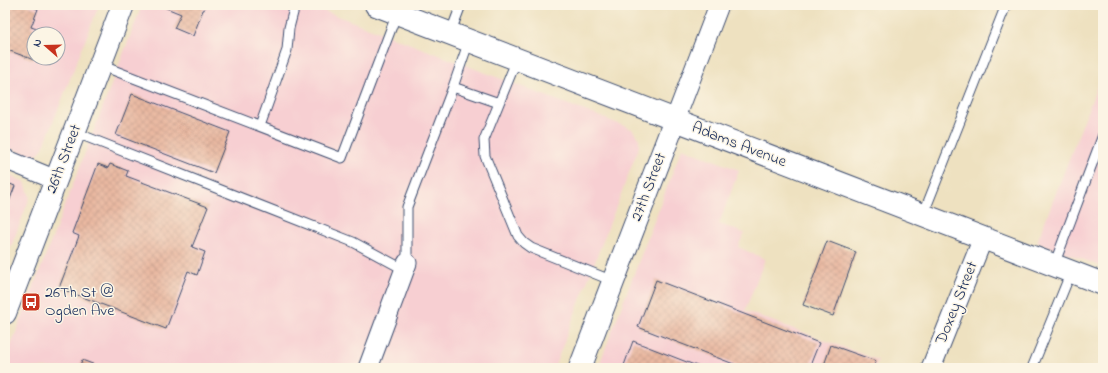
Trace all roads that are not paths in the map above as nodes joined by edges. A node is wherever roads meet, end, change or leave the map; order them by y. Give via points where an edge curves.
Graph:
1 (123, 5) edge
2 (295, 5) edge
3 (376, 5) edge
4 (462, 5) edge
5 (719, 5) edge
6 (1006, 5) edge
7 (397, 13) junction
8 (460, 37) junction
9 (517, 59) junction
10 (100, 65) junction
11 (453, 87) junction
12 (499, 103) junction
13 (675, 120) junction
14 (260, 126) junction
15 (74, 132) junction
16 (1103, 135) edge
17 (1100, 154) edge
18 (5, 159) edge
19 (56, 180) junction
20 (924, 215) junction
21 (983, 238) junction
22 (406, 267) junction
23 (1062, 269) junction
24 (613, 281) junction
25 (1103, 284) edge
26 (5, 313) edge
27 (368, 368) edge
28 (580, 368) edge
29 (931, 368) edge
30 (1032, 368) edge

1 - 10 street, 26th Street
2 - 14 lane via 287,50
3 - 7 street, Adams Avenue
4 - 8 lane
5 - 13 street, 27th Street
6 - 20 lane
7 - 8 street, Adams Avenue
7 - 14 lane via 342,158
8 - 9 street, Adams Avenue
8 - 11 lane
9 - 12 lane
9 - 13 street, Adams Avenue
10 - 14 lane
10 - 15 street, 26th Street
11 - 12 lane
11 - 22 lane via 407,207
12 - 24 lane via 483,147 518,236 531,248
13 - 20 street, Adams Avenue
13 - 24 street, 27th Street
15 - 19 street, 26th Street
15 - 22 lane via 353,242
16 - 17 lane
17 - 23 lane
18 - 19 street
19 - 26 street, 26th Street
20 - 21 street, Adams Avenue
21 - 23 street, Adams Avenue
21 - 29 street, Doxey Street
22 - 27 street
23 - 25 street, Adams Avenue
23 - 30 lane
24 - 28 street, 27th Street

